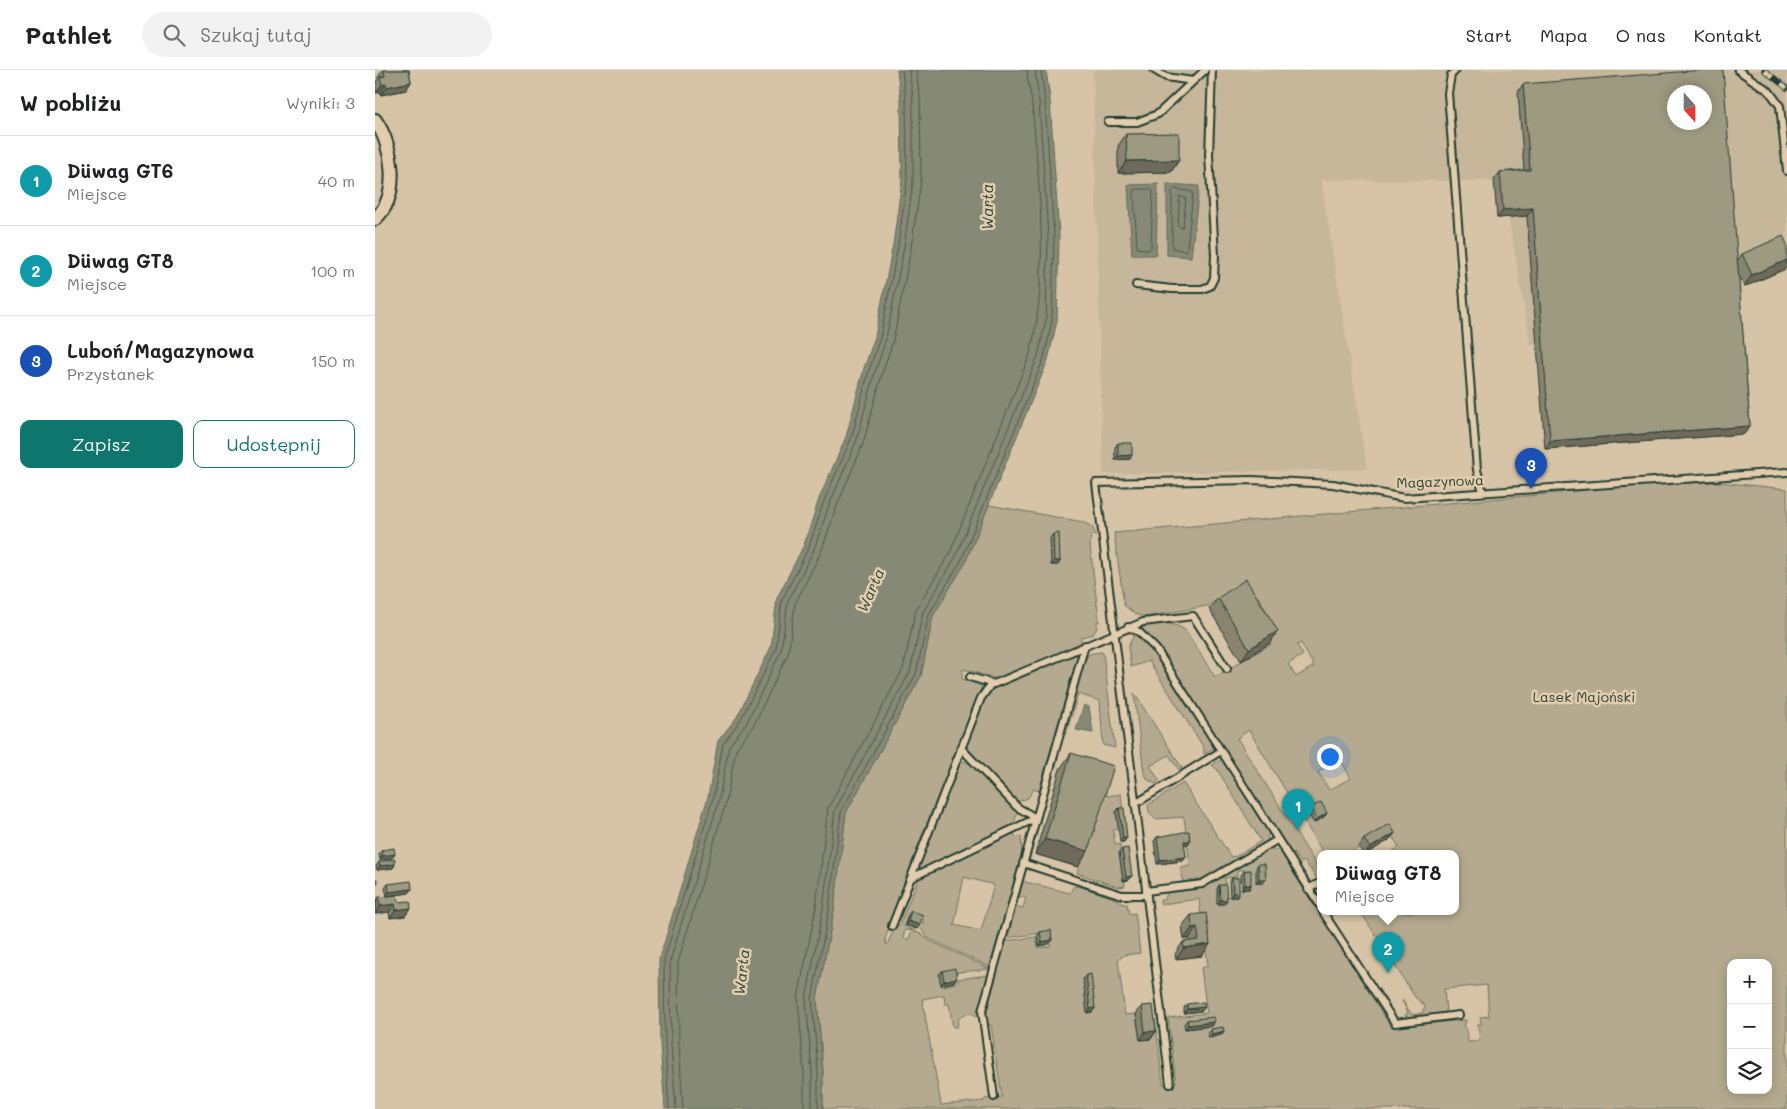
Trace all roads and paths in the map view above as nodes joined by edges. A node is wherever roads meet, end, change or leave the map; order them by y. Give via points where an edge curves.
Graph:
1 (1154, 70) edge
2 (1205, 70) edge
3 (1212, 70) edge
4 (1456, 70) edge
5 (1738, 70) edge
6 (1193, 81) junction
7 (375, 120) edge
8 (1108, 122) dead end
9 (1787, 171) edge
10 (375, 219) edge
11 (1136, 285) dead end
12 (1787, 472) edge
13 (1483, 492) junction
14 (1128, 627) junction
15 (1115, 632) junction
16 (1085, 645) junction
17 (1227, 669) dead end
18 (970, 677) dead end
19 (991, 684) junction
20 (961, 748) junction
21 (1221, 751) junction
22 (1135, 804) junction
23 (1036, 818) junction
24 (1277, 840) junction
25 (1023, 863) junction
26 (911, 878) junction
27 (1317, 884) edge
28 (1309, 889) junction
29 (1146, 893) junction
30 (1317, 901) edge
31 (1325, 915) edge
32 (892, 926) dead end
33 (1459, 1016) dead end
34 (1170, 1084) dead end
35 (994, 1097) dead end

1 - 6 lane via 1166,77
2 - 6 lane
3 - 11 lane via 1209,155 1214,278 1210,286 1202,290
4 - 13 lane via 1451,75 1449,94 1477,470
5 - 9 lane via 1769,91 1780,106
6 - 8 lane via 1158,114 1137,122
7 - 10 street via 386,139 390,172 388,200
12 - 13 lane, Magazynowa
13 - 15 lane, Magazynowa via 1404,498 1333,484 1252,480 1096,483
14 - 15 lane
14 - 17 lane via 1193,616
14 - 21 lane via 1139,632 1156,649
15 - 16 lane
15 - 22 lane
16 - 19 lane via 1017,676
16 - 23 lane
18 - 19 lane
19 - 20 lane via 981,698
20 - 23 lane via 1017,806
20 - 26 lane
21 - 22 lane
21 - 24 lane
22 - 29 lane
23 - 25 lane
23 - 26 lane
24 - 28 lane
24 - 29 lane via 1202,884
25 - 29 lane via 1122,895
25 - 35 lane via 982,1011
26 - 32 lane
27 - 28 lane
28 - 30 lane
29 - 34 lane
31 - 33 lane via 1395,1023

